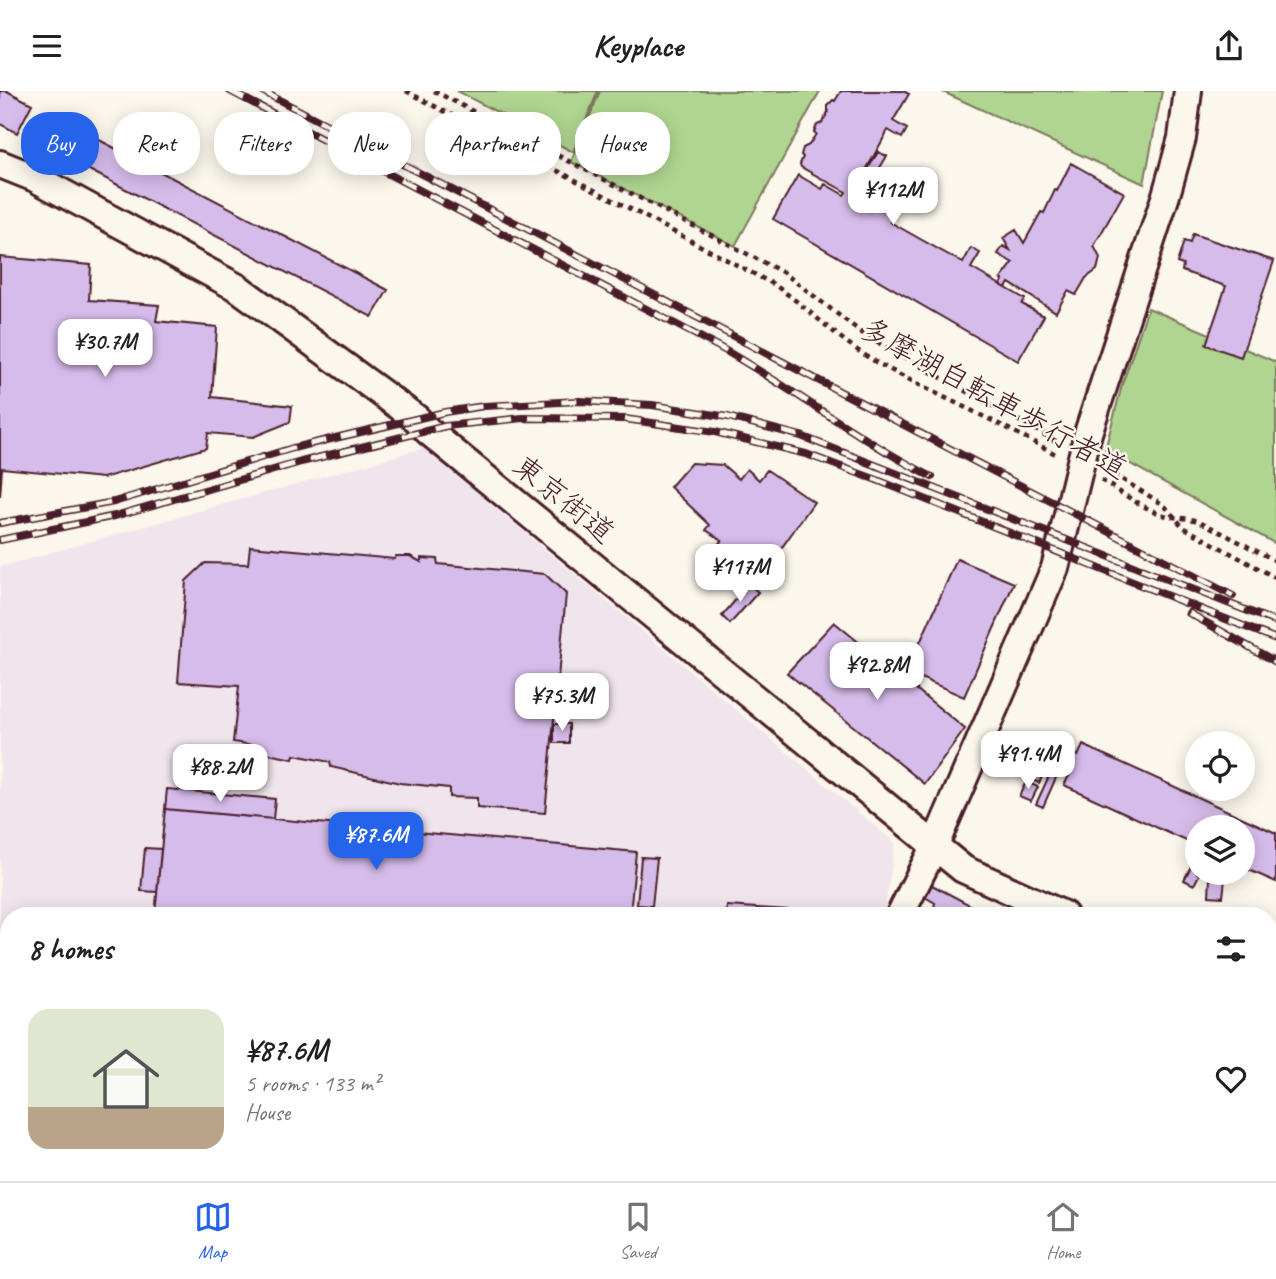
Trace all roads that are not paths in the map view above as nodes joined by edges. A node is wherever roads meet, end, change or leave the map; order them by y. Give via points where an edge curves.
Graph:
1 (1188, 91) edge
2 (0, 164) edge
3 (934, 847) junction
4 (904, 907) edge
5 (1046, 907) edge

1 - 3 street via 1182,138 1088,433 1055,568
2 - 3 street, 東京街道 via 35,178 238,288 395,403
3 - 4 street
3 - 5 street, 東京街道 via 963,869

